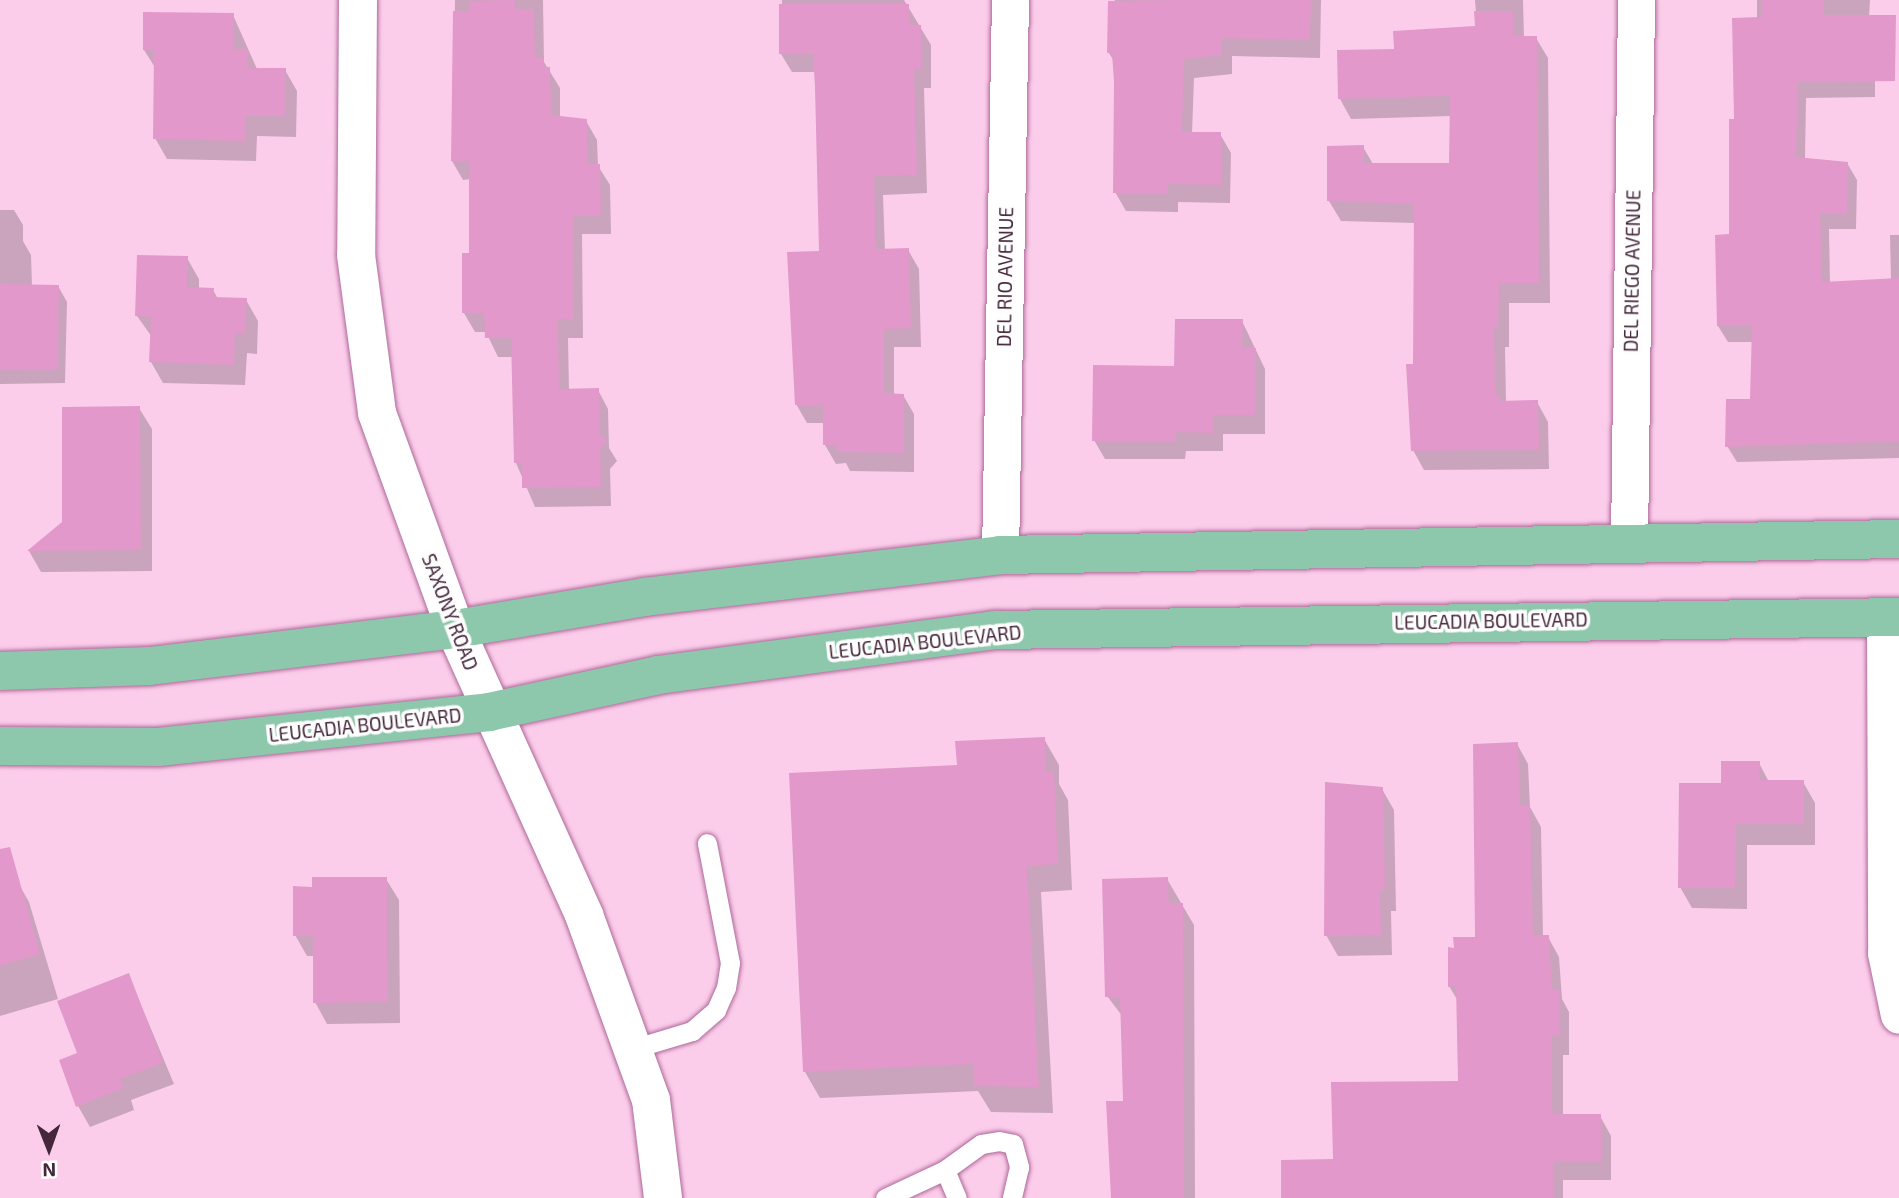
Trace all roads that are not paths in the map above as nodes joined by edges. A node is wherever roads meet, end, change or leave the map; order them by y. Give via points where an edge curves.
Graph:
1 (358, 0) edge
2 (1010, 0) edge
3 (1636, 0) edge
4 (1899, 539) edge
5 (1629, 542) junction
6 (1000, 555) junction
7 (1892, 617) edge
8 (455, 629) junction
9 (0, 671) edge
10 (489, 712) junction
11 (0, 747) edge
12 (707, 843) dead end
13 (1899, 1015) edge
14 (632, 1049) junction
15 (945, 1170) junction
16 (663, 1198) edge
17 (885, 1198) edge
18 (957, 1198) edge
19 (1012, 1198) edge

1 - 8 street, SAXONY ROAD via 356,255 377,413
2 - 6 street, DEL RIO AVENUE
3 - 5 street, DEL RIEGO AVENUE
4 - 5 main road
5 - 6 main road
6 - 8 main road via 645,597
7 - 10 main road, LEUCADIA BOULEVARD via 996,630 658,675
7 - 13 street via 1886,953
8 - 9 main road via 150,666
8 - 10 street, SAXONY ROAD
10 - 11 main road, LEUCADIA BOULEVARD via 158,747
10 - 14 street, SAXONY ROAD via 584,915
12 - 14 lane via 730,963 726,988 716,1010 692,1031
14 - 16 street, SAXONY ROAD via 651,1100
15 - 17 lane
15 - 18 lane
15 - 19 lane via 981,1144 1013,1144 1019,1167

